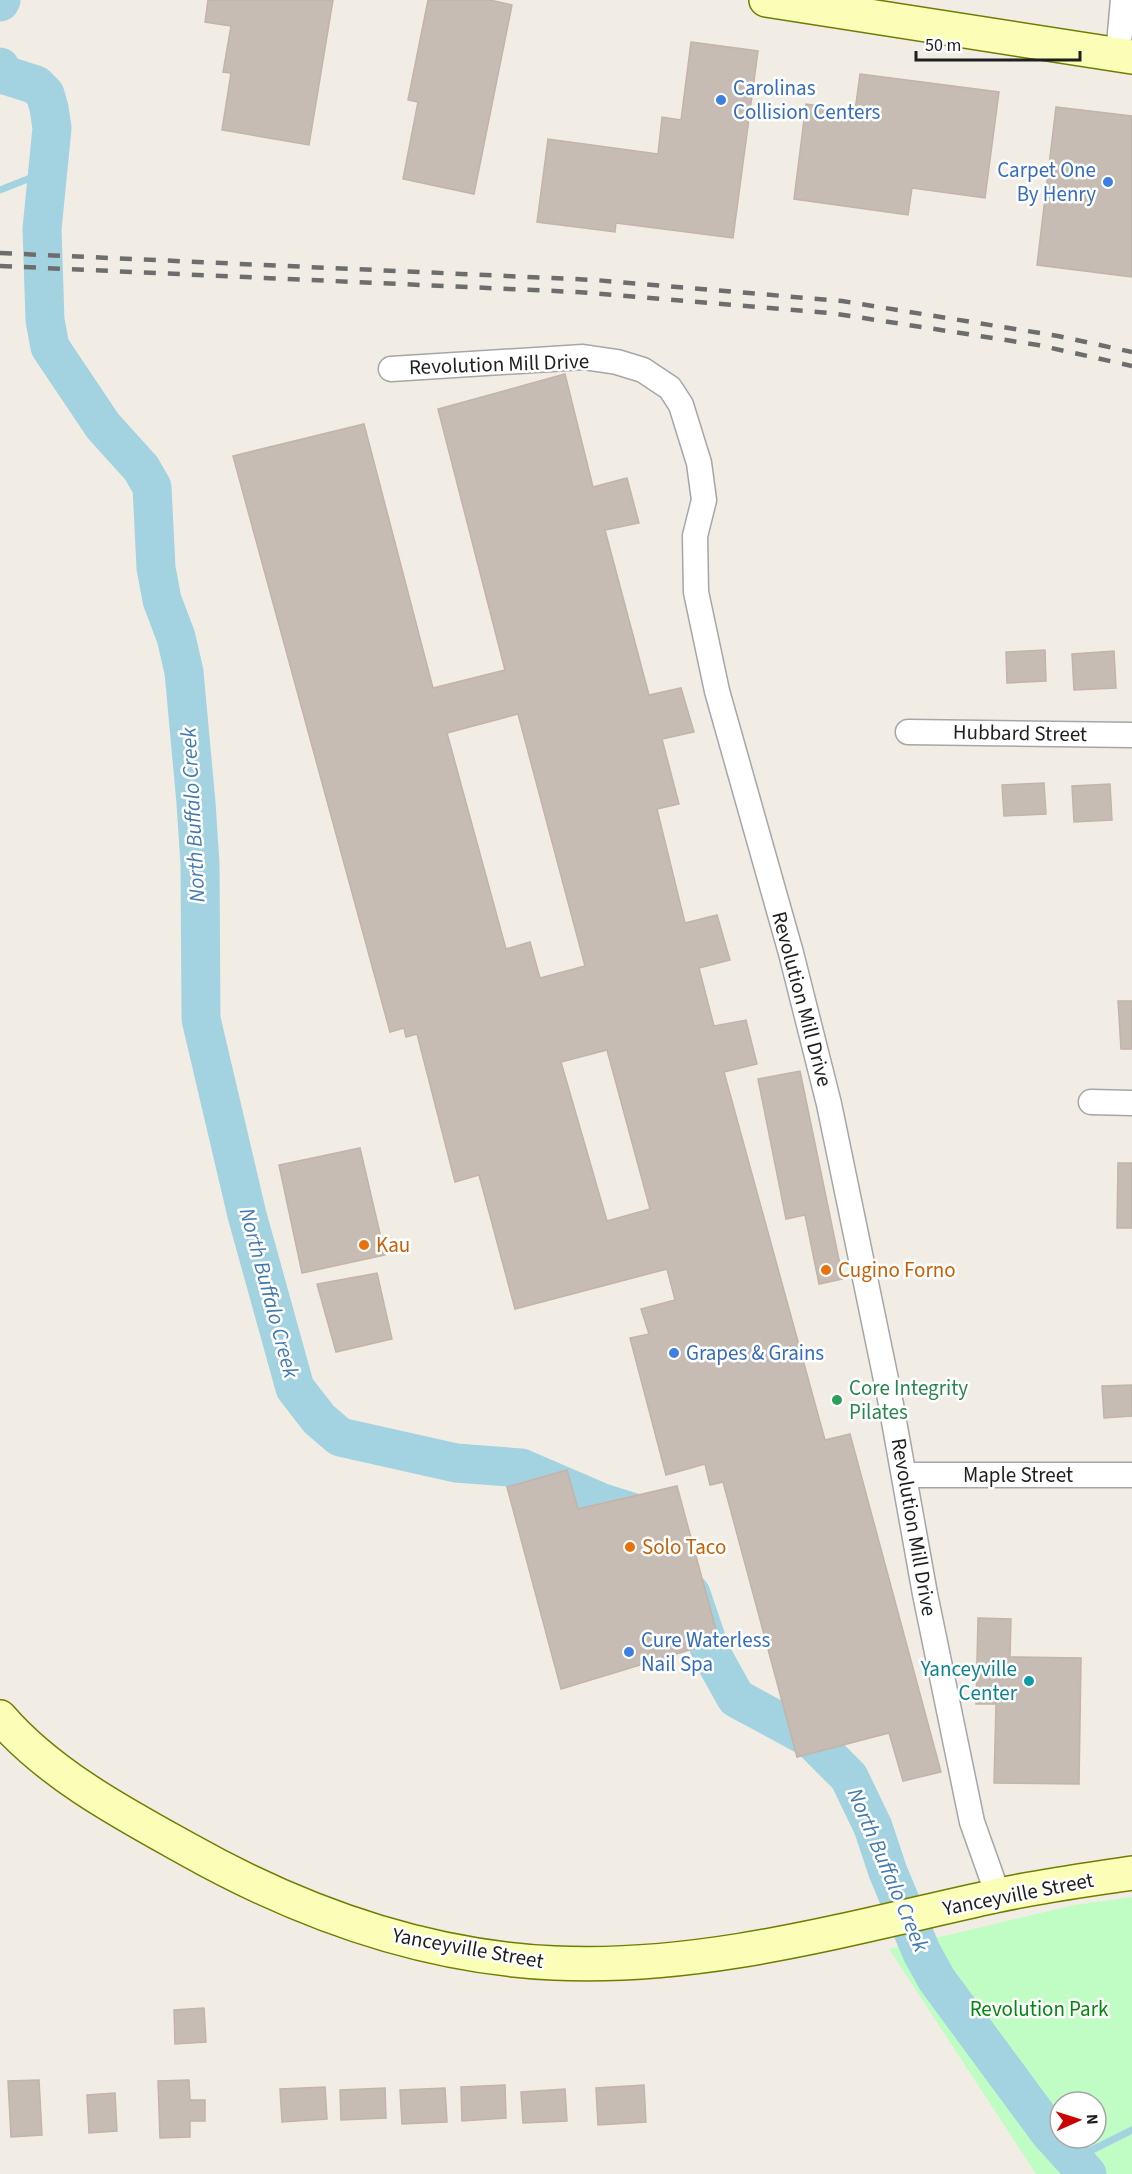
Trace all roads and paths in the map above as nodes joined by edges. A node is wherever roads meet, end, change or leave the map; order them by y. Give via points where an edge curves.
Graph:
1 (766, 0) edge
2 (1123, 0) edge
3 (1125, 56) edge
4 (391, 369) dead end
5 (908, 732) dead end
6 (1132, 735) edge
7 (1091, 1102) dead end
8 (1132, 1103) edge
9 (903, 1475) junction
10 (1132, 1475) edge
11 (0, 1717) edge
12 (1132, 1873) edge
13 (984, 1899) junction

1 - 3 main road
2 - 3 street
4 - 9 street, Revolution Mill Drive via 583,357 643,370 670,388 681,405 699,463 704,500 695,536 698,603 717,691 830,1104
5 - 6 street, Hubbard Street
7 - 8 street
9 - 10 street, Maple Street
9 - 13 street, Revolution Mill Drive
11 - 13 main road, Yanceyville Street via 49,1762 121,1812 280,1895 387,1935 499,1958 612,1963 756,1949
12 - 13 main road, Yanceyville Street

